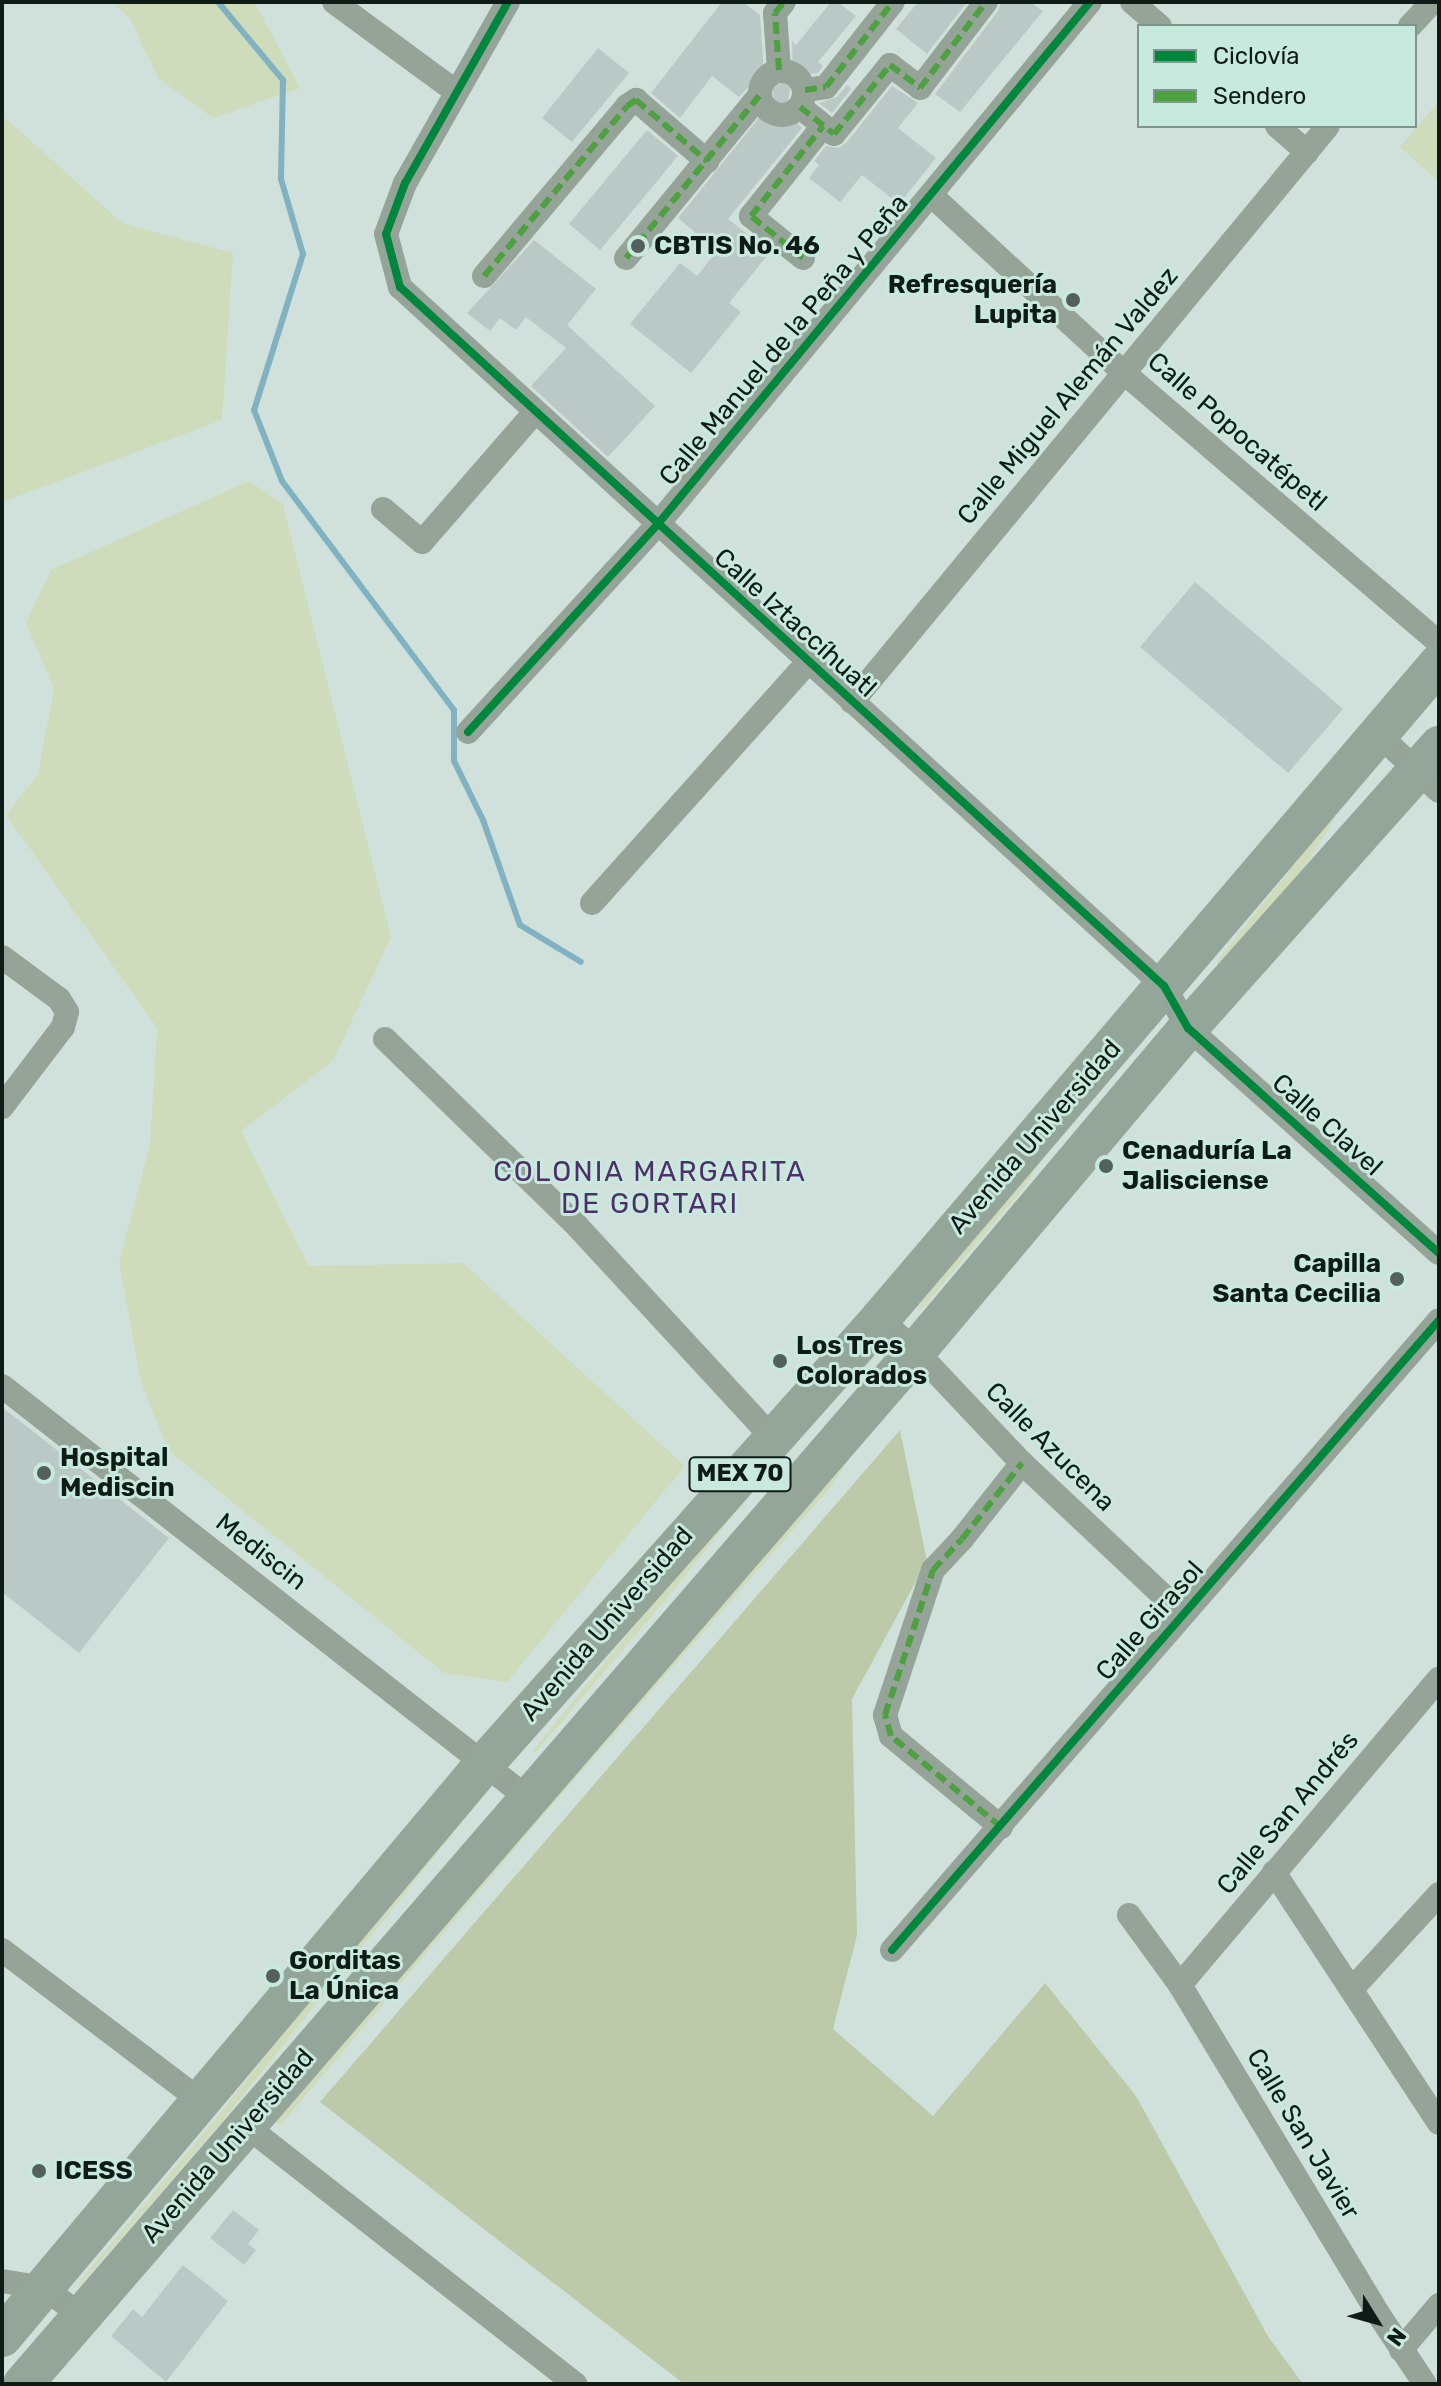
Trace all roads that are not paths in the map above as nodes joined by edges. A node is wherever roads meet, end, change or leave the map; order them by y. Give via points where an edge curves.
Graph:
1 (334, 2) edge
2 (508, 2) edge
3 (784, 2) edge
4 (893, 2) edge
5 (986, 2) edge
6 (1090, 2) edge
7 (1132, 2) edge
8 (1158, 24) edge
9 (779, 70) junction
10 (455, 91) junction
11 (759, 96) junction
12 (802, 98) junction
13 (823, 126) junction
14 (1279, 128) edge
15 (1326, 128) edge
16 (1307, 152) junction
17 (707, 161) junction
18 (931, 195) junction
19 (626, 258) dead end
20 (803, 258) dead end
21 (484, 276) dead end
22 (1123, 372) junction
23 (535, 412) junction
24 (383, 509) dead end
25 (657, 525) junction
26 (1439, 643) edge
27 (809, 661) junction
28 (1439, 663) edge
29 (852, 702) junction
30 (468, 732) dead end
31 (1378, 734) junction
32 (1432, 770) edge
33 (592, 903) dead end
34 (2, 957) edge
35 (1164, 986) junction
36 (1188, 1028) junction
37 (385, 1039) dead end
38 (2, 1107) edge
39 (1439, 1253) edge
40 (880, 1319) junction
41 (1439, 1320) edge
42 (916, 1351) junction
43 (2, 1386) edge
44 (772, 1437) junction
45 (1022, 1463) junction
46 (1182, 1613) junction
47 (1439, 1679) edge
48 (485, 1763) junction
49 (529, 1799) junction
50 (1001, 1827) junction
51 (1274, 1872) junction
52 (1439, 1894) edge
53 (1129, 1915) dead end
54 (2, 1950) edge
55 (892, 1950) dead end
56 (1180, 1985) junction
57 (1352, 1989) junction
58 (201, 2101) junction
59 (1438, 2119) edge
60 (245, 2125) junction
61 (2, 2281) edge
62 (44, 2288) junction
63 (1439, 2305) edge
64 (82, 2316) junction
65 (2, 2337) edge
66 (1401, 2350) junction
67 (23, 2384) edge
68 (575, 2384) edge
69 (1425, 2384) edge

1 - 10 street
2 - 10 street
3 - 9 street via 775,13
4 - 12 street via 826,87
5 - 13 street via 920,88 890,65 834,134
6 - 18 street, Calle Manuel de la Peña y Peña
7 - 8 street
9 - 11 street via 764,79
9 - 12 street via 796,75
10 - 23 street, Calle Iztaccíhuatl via 405,183 386,234 400,287
11 - 12 street via 768,111 785,116
11 - 17 street
12 - 13 street
13 - 20 street via 751,216
14 - 16 street
15 - 16 street, Calle Miguel Alemán Valdez
16 - 22 street, Calle Miguel Alemán Valdez
17 - 19 street
17 - 21 street via 636,100
18 - 22 street, Calle Popocatépetl
18 - 25 street, Calle Manuel de la Peña y Peña
22 - 26 street, Calle Popocatépetl
22 - 29 street, Calle Miguel Alemán Valdez
23 - 24 street via 422,542
23 - 25 street, Calle Iztaccíhuatl
25 - 27 street, Calle Iztaccíhuatl
25 - 30 street, Calle Manuel de la Peña y Peña
27 - 29 street, Calle Iztaccíhuatl
27 - 33 street
28 - 31 main road, Avenida Universidad / MEX 70
29 - 35 street, Calle Iztaccíhuatl
31 - 32 street
31 - 35 main road, Avenida Universidad / MEX 70
32 - 36 main road, Avenida Universidad / MEX 70
34 - 38 street via 59,999 67,1012 63,1027
35 - 36 street, Calle Iztaccíhuatl
35 - 40 main road, Avenida Universidad / MEX 70
36 - 39 street, Calle Clavel
36 - 42 main road, Avenida Universidad / MEX 70
37 - 44 street via 578,1227
40 - 42 street, Calle Azucena
40 - 44 main road, Avenida Universidad / MEX 70
41 - 46 street, Calle Girasol
42 - 45 street, Calle Azucena
42 - 49 main road, Avenida Universidad / MEX 70
43 - 48 street, Mediscin
44 - 48 main road, Avenida Universidad / MEX 70
45 - 46 street, Calle Azucena
45 - 50 street via 933,1570 885,1715 891,1736
46 - 50 street, Calle Girasol
47 - 51 street, Calle San Andrés
48 - 49 street, Mediscin
48 - 58 main road, Avenida Universidad / MEX 70
49 - 60 main road, Avenida Universidad / MEX 70
50 - 55 street, Calle Girasol
51 - 56 street, Calle San Andrés
51 - 57 street
52 - 57 street
53 - 56 street, Calle San Javier
54 - 58 street
56 - 66 street, Calle San Javier
57 - 59 street
58 - 62 main road, Avenida Universidad / MEX 70
60 - 64 main road, Avenida Universidad / MEX 70
60 - 68 street
61 - 62 street
62 - 64 street
62 - 65 main road, Avenida Universidad / MEX 70
63 - 66 street
64 - 67 main road, Avenida Universidad / MEX 70
66 - 69 street, Calle San Javier

